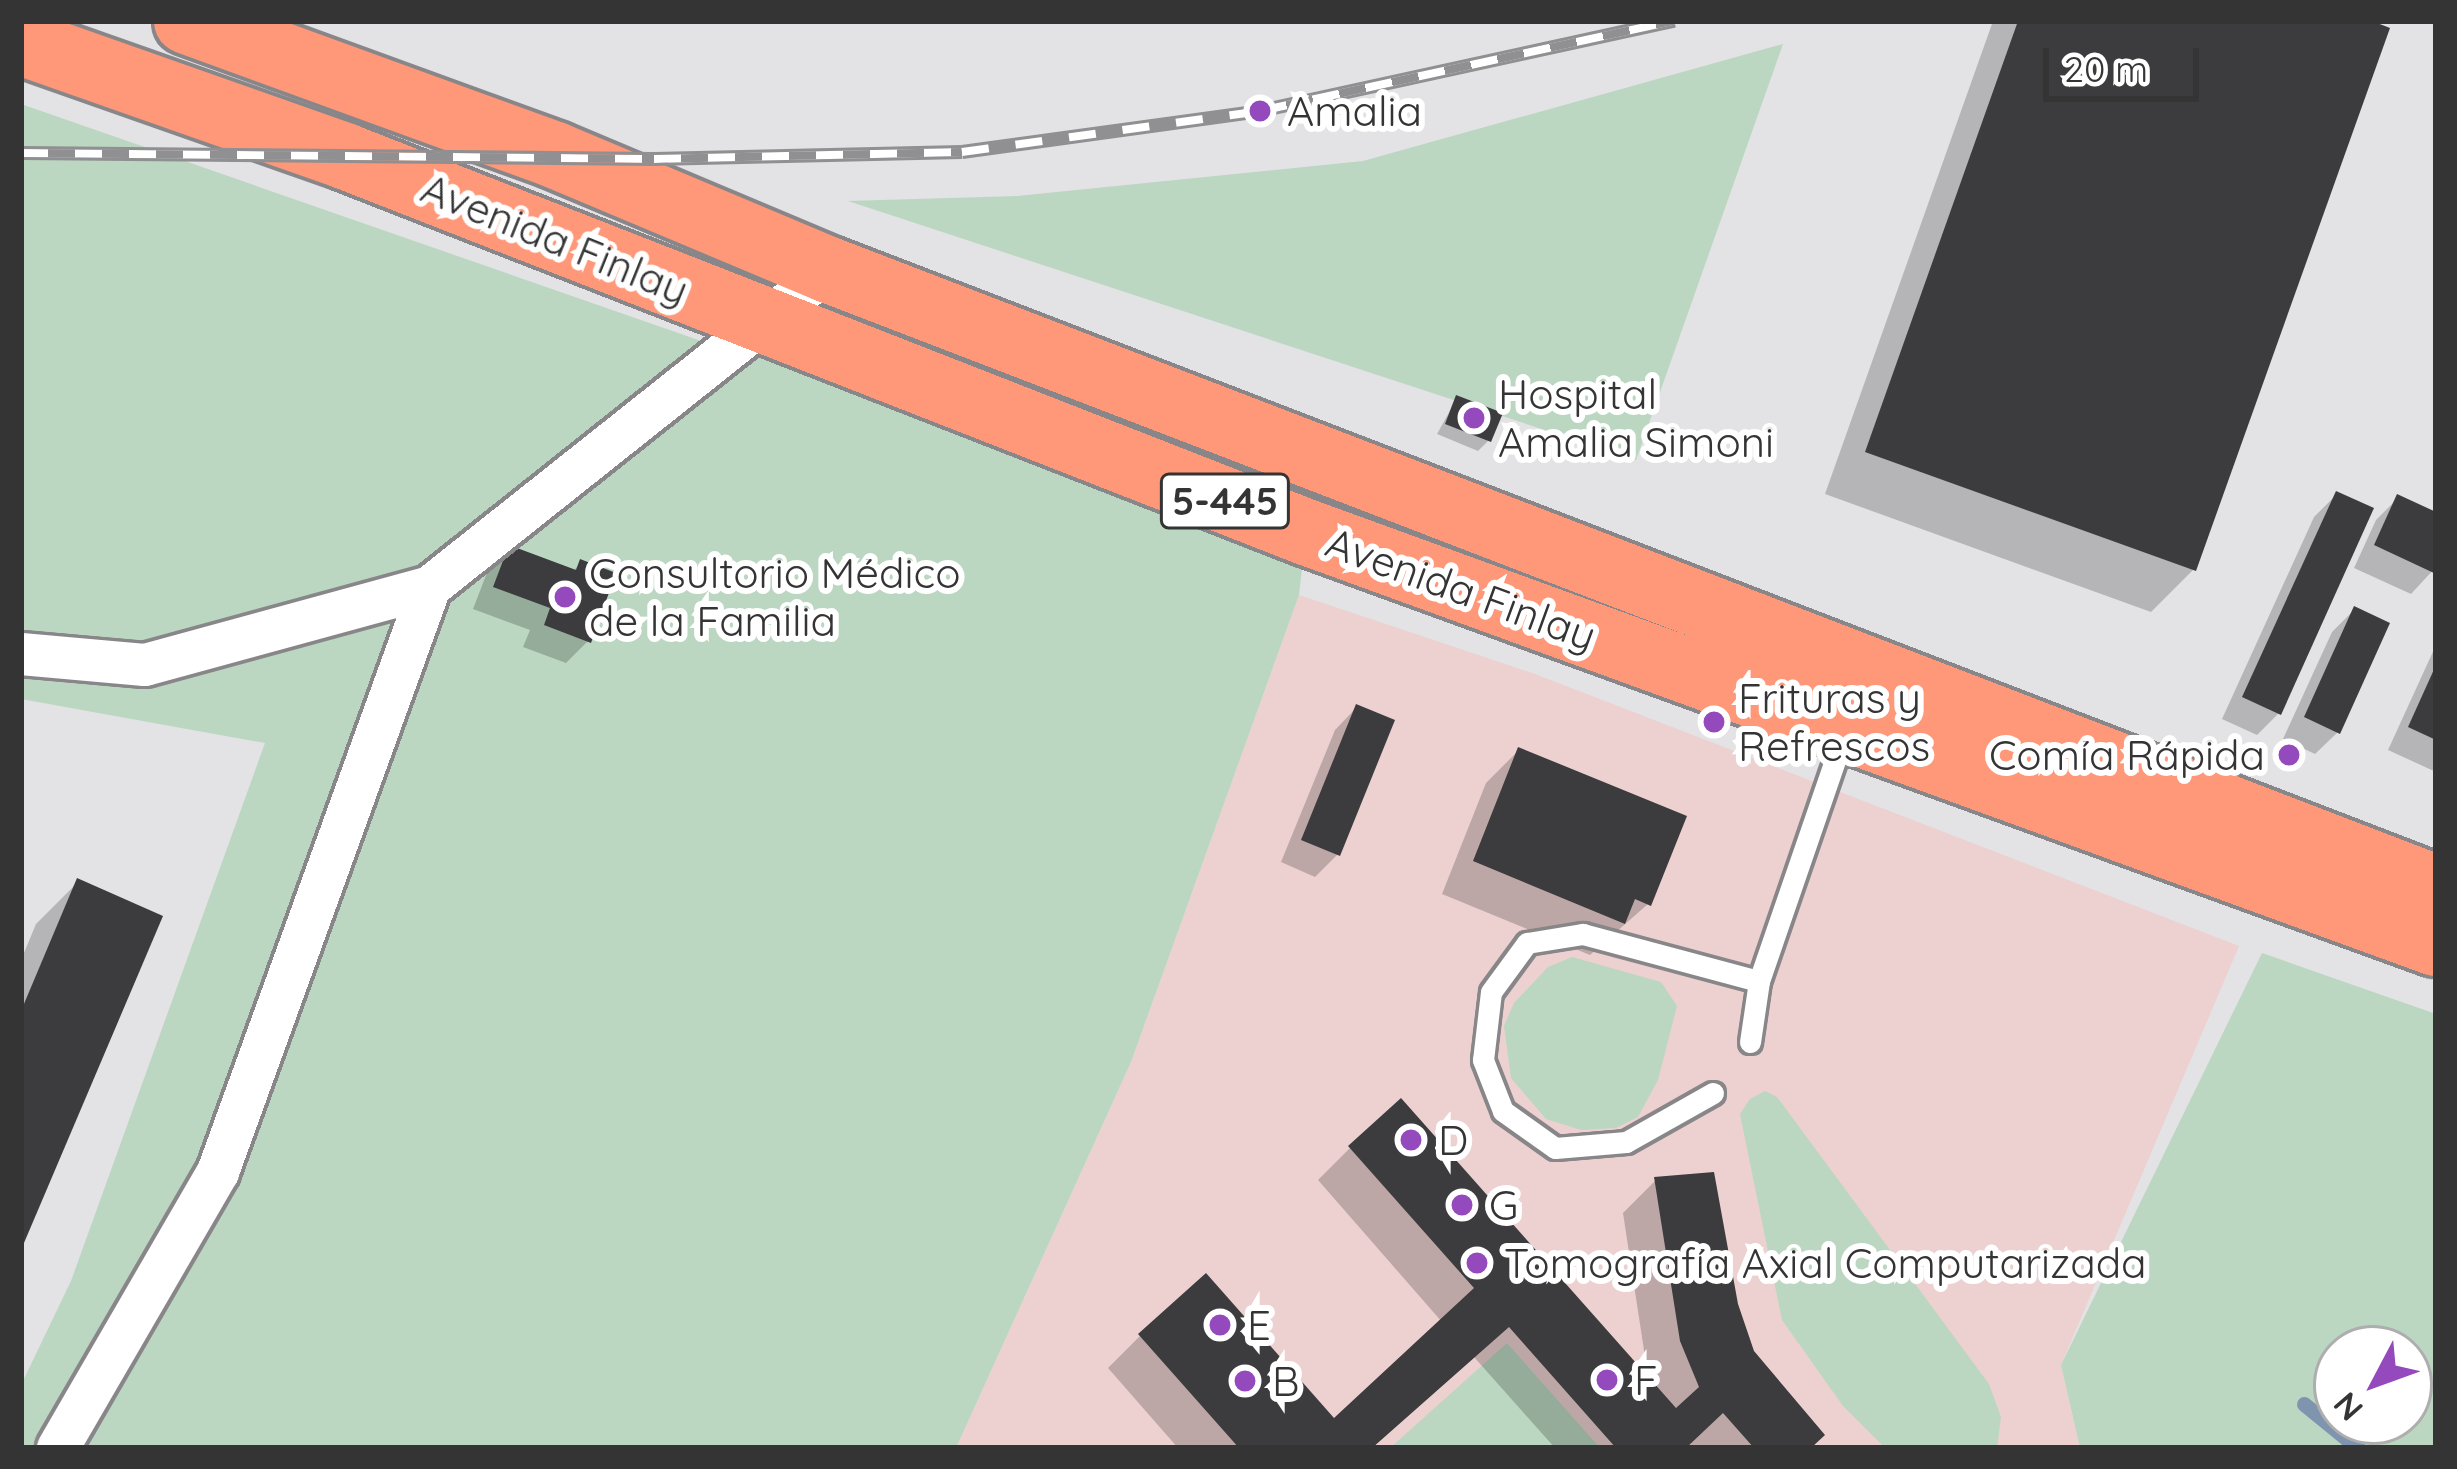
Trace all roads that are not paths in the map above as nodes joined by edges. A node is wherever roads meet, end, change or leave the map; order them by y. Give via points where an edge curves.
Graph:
1 (187, 21) edge
2 (21, 42) edge
3 (829, 270) junction
4 (765, 322) junction
5 (430, 587) junction
6 (21, 653) edge
7 (1857, 699) junction
8 (2436, 888) edge
9 (2436, 943) edge
10 (1759, 981) junction
11 (1750, 1042) dead end
12 (1713, 1093) dead end
13 (58, 1448) edge

1 - 3 highway, Avenida Finlay / 5-445 via 555,155
2 - 4 highway, Avenida Finlay / 5-445 via 346,157
3 - 4 street
3 - 7 highway, Avenida Finlay / 5-445
4 - 5 street
4 - 7 highway, Avenida Finlay / 5-445 via 1306,532
5 - 6 street via 145,665
5 - 13 street via 218,1172
7 - 8 highway, Avenida Finlay / 5-445
7 - 9 highway, Avenida Finlay / 5-445
7 - 10 lane
10 - 11 lane
10 - 12 lane via 1583,934 1527,943 1491,992 1483,1060 1503,1111 1556,1148 1626,1142

